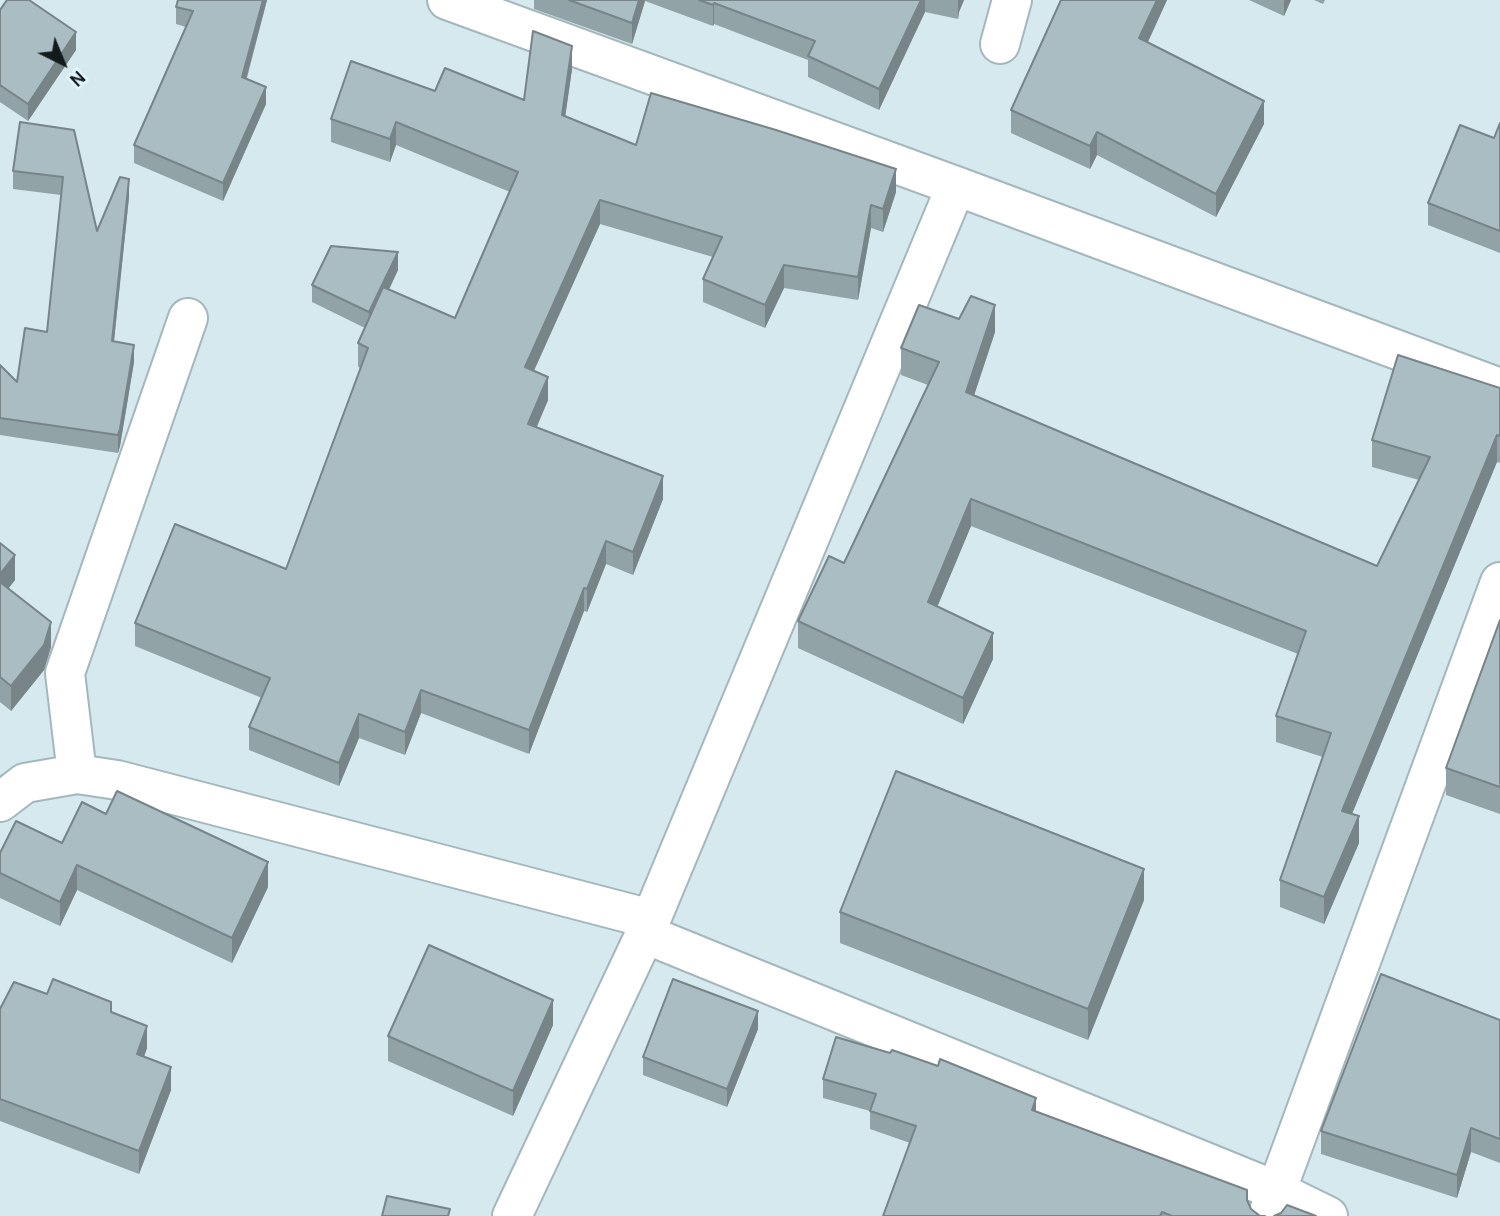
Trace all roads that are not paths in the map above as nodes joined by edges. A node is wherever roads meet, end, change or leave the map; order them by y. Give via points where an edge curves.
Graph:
1 (447, 0) edge
2 (1012, 0) edge
3 (1000, 44) dead end
4 (956, 186) junction
5 (188, 318) dead end
6 (1500, 388) edge
7 (1500, 582) edge
8 (77, 774) junction
9 (0, 802) edge
10 (648, 927) junction
11 (1272, 1204) edge
12 (512, 1216) edge
13 (1328, 1216) edge

1 - 4 street
2 - 3 street
4 - 6 street
4 - 10 street
5 - 8 street via 65,673
7 - 11 street
8 - 9 street via 25,783
8 - 10 street via 117,780
10 - 11 street
10 - 12 street
11 - 13 street

